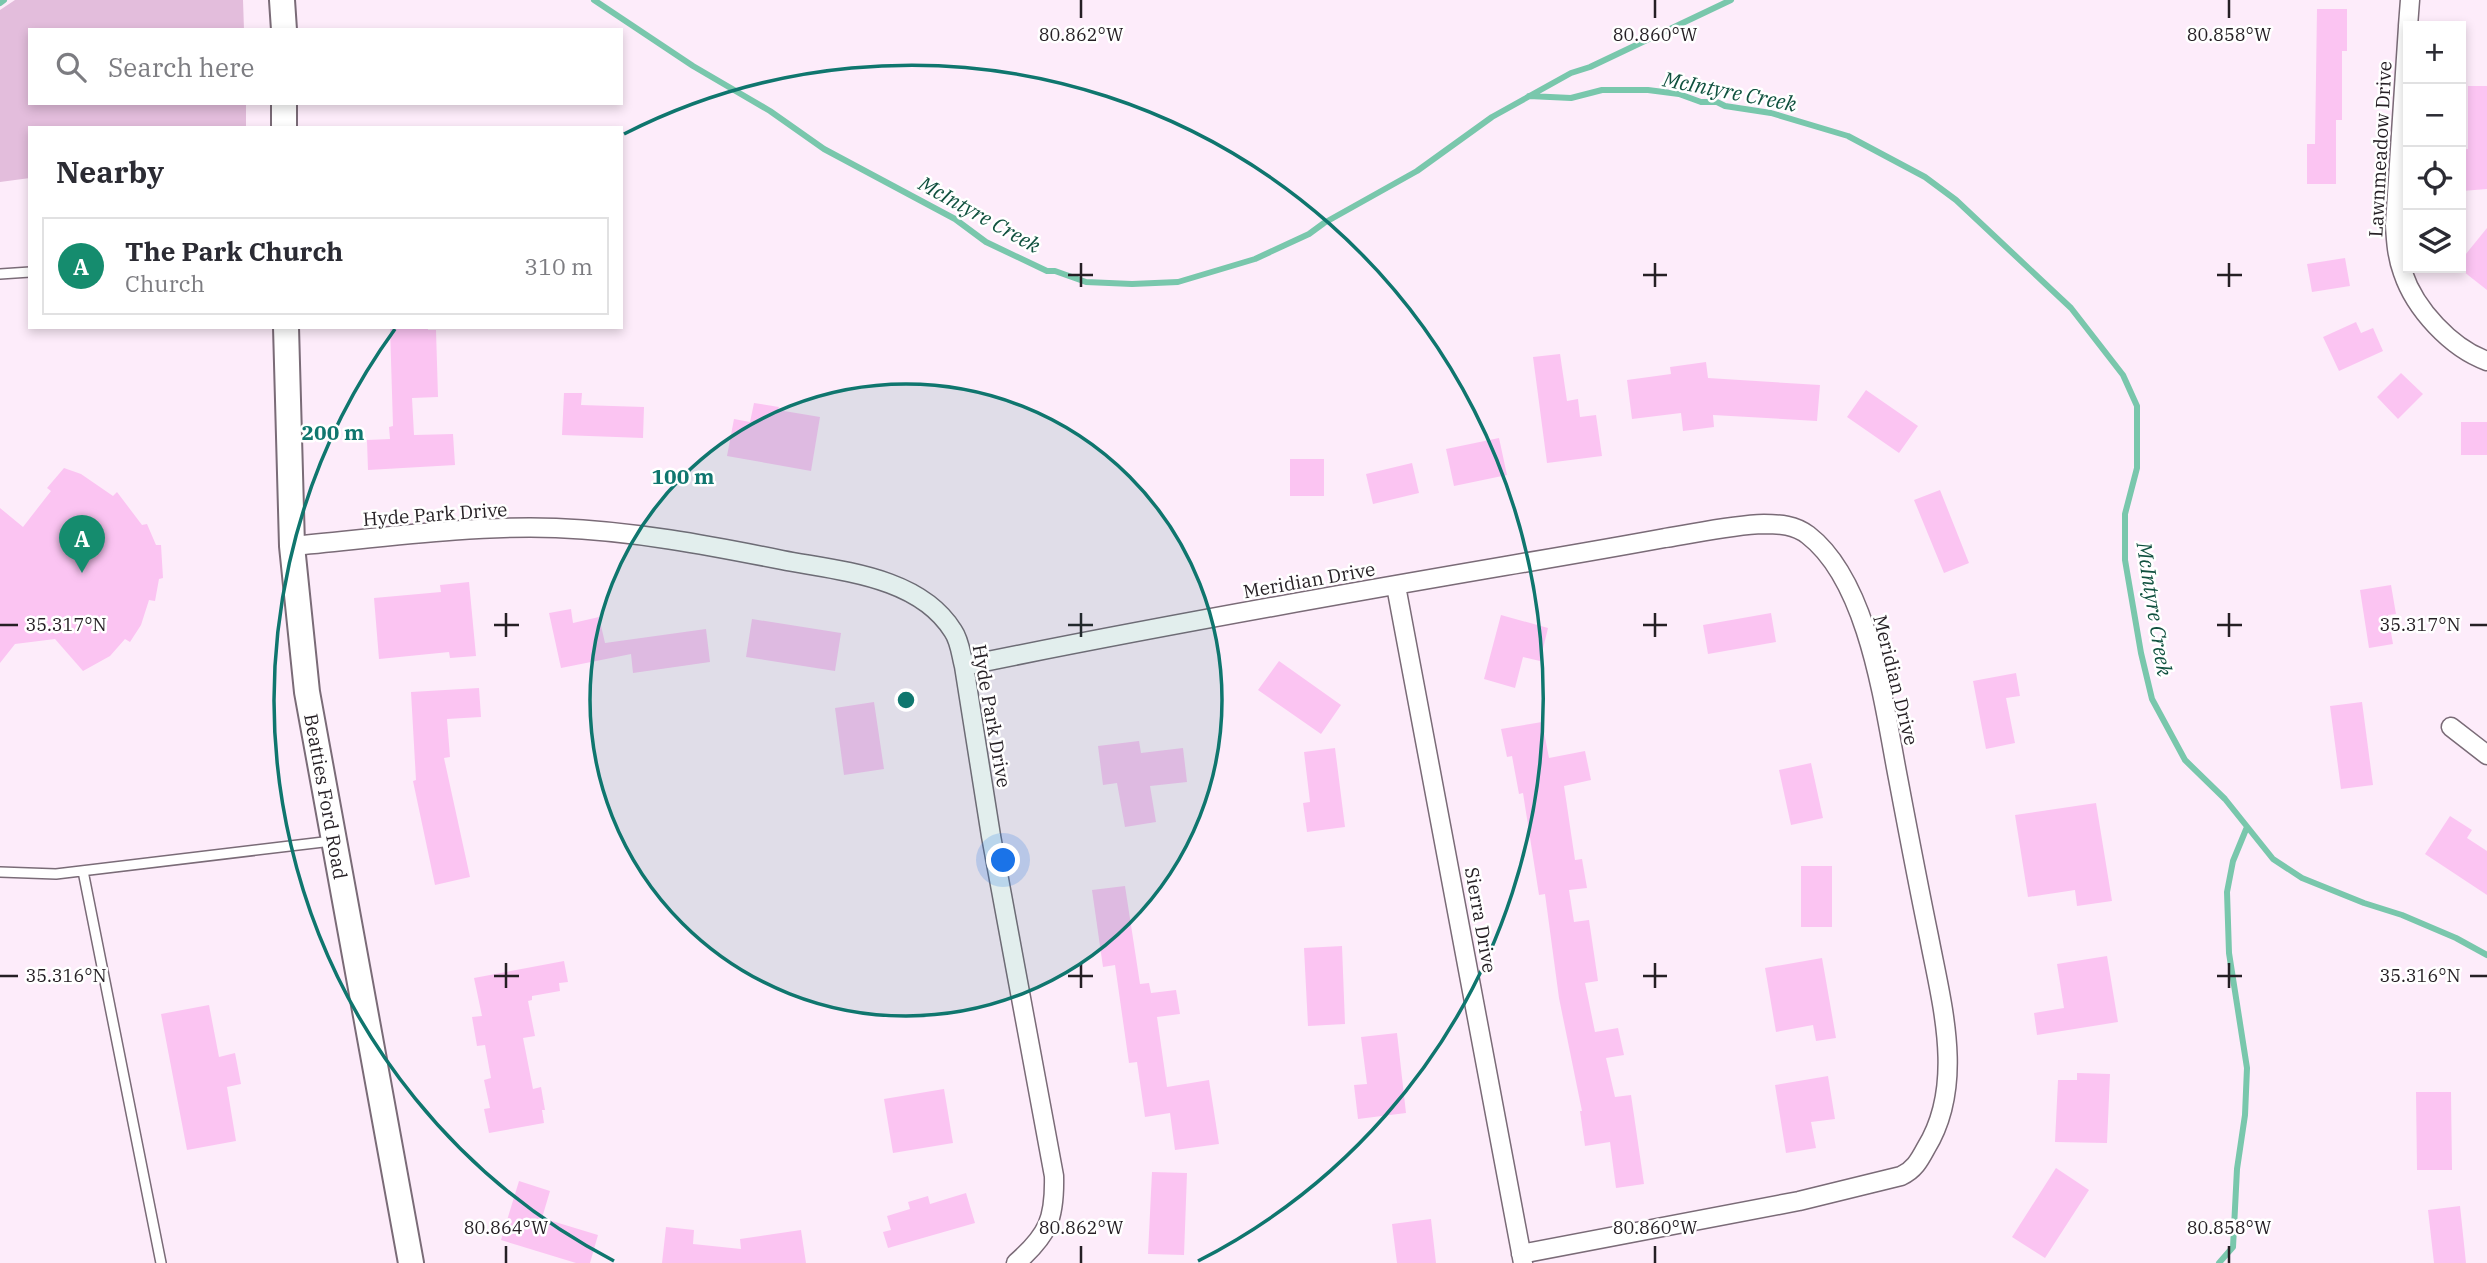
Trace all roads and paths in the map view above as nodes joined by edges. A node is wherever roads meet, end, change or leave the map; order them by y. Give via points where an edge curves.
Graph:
1 (282, 0) edge
2 (2410, 0) edge
3 (2408, 21) edge
4 (284, 28) edge
5 (2404, 84) edge
6 (284, 105) edge
7 (284, 126) edge
8 (28, 272) edge
9 (0, 274) edge
10 (286, 329) edge
11 (2487, 361) edge
12 (292, 546) junction
13 (1396, 586) junction
14 (964, 666) junction
15 (2451, 727) dead end
16 (2487, 755) edge
17 (334, 841) junction
18 (83, 871) junction
19 (0, 872) edge
20 (1522, 1259) edge
21 (161, 1263) edge
22 (411, 1263) edge
23 (1016, 1263) edge

1 - 4 main road
2 - 3 street, Lawnmeadow Drive
5 - 11 street, Lawnmeadow Drive via 2395,225 2403,276 2431,320 2454,342
6 - 7 main road
8 - 9 lane
10 - 12 main road, Beatties Ford Road
12 - 14 street, Hyde Park Drive via 554,528 693,542 882,581 942,616 958,640
12 - 17 main road, Beatties Ford Road via 307,692
13 - 14 street, Meridian Drive
13 - 20 street, Sierra Drive
13 - 20 street, Meridian Drive via 1711,530 1788,525 1807,534 1838,571 1870,646 1938,984 1946,1042 1946,1100 1931,1141 1909,1172 1869,1185
14 - 23 street, Hyde Park Drive via 1054,1176 1052,1217 1034,1248
15 - 16 street
17 - 18 lane
17 - 22 main road, Beatties Ford Road
18 - 19 lane
18 - 21 lane

